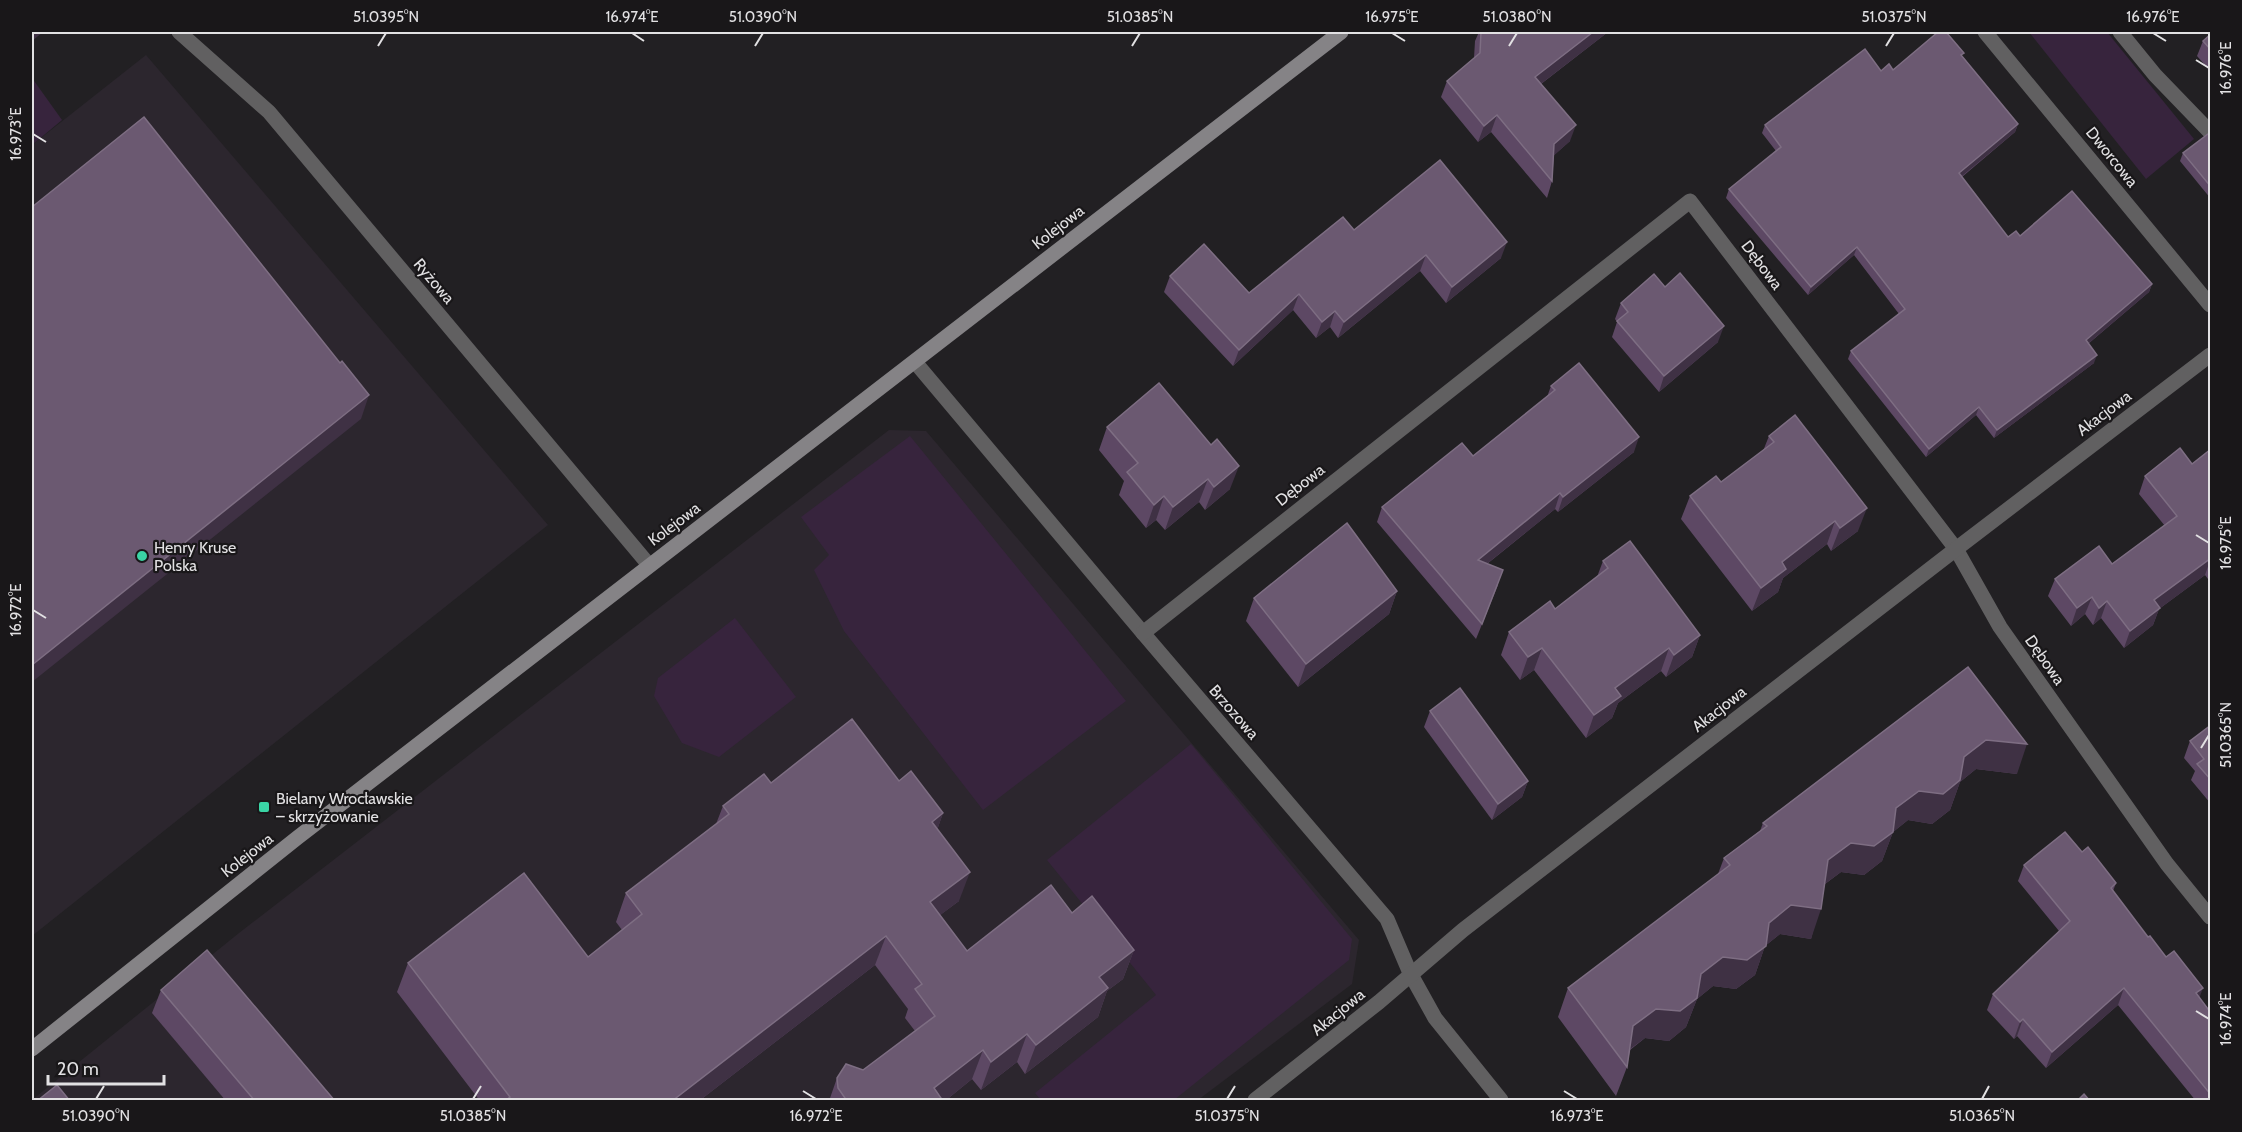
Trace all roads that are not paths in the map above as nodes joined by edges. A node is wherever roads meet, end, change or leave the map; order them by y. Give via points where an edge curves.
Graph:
1 (179, 32) edge
2 (1341, 32) edge
3 (1985, 32) edge
4 (2120, 32) edge
5 (2211, 132) edge
6 (2211, 305) edge
7 (2211, 355) edge
8 (915, 362) junction
9 (1956, 549) junction
10 (649, 565) junction
11 (1143, 633) junction
12 (2211, 917) edge
13 (1410, 974) junction
14 (32, 1049) edge
15 (1255, 1101) edge
16 (1502, 1101) edge

1 - 10 street, Ryżowa via 269,112
2 - 8 street, Kolejowa
3 - 6 street, Dworcowa
4 - 5 street
7 - 9 street, Akacjowa
8 - 10 street, Kolejowa
8 - 11 street, Brzozowa
9 - 11 street, Dębowa via 1690,201
9 - 12 street, Dębowa via 2000,627 2167,864
9 - 13 street, Akacjowa
10 - 14 street, Kolejowa
11 - 13 street, Brzozowa via 1388,919
13 - 15 street, Akacjowa
13 - 16 street, Brzozowa via 1435,1018

